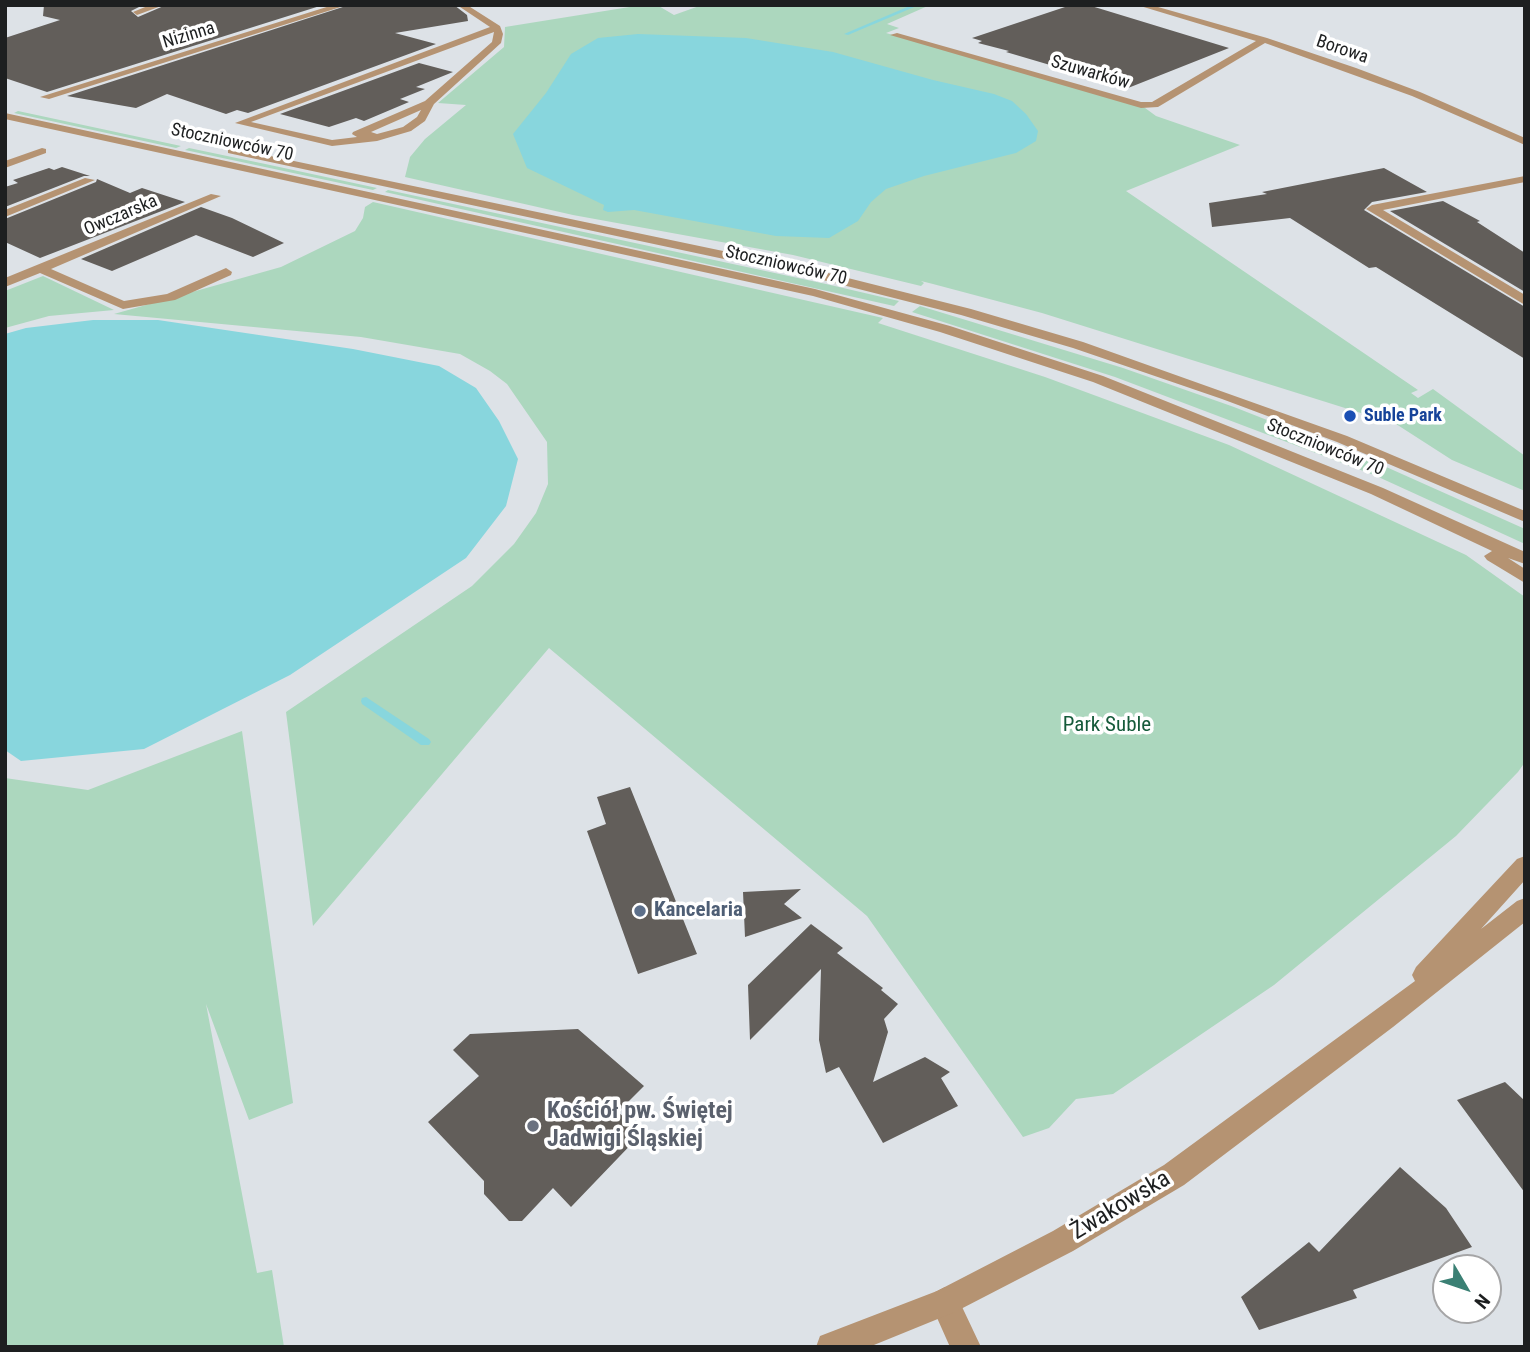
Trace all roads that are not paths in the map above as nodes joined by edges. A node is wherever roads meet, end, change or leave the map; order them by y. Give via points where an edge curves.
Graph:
1 (160, 5) edge
2 (343, 5) edge
3 (461, 5) edge
4 (1141, 5) edge
5 (137, 12) dead end
6 (497, 28) junction
7 (894, 35) dead end
8 (1264, 40) junction
9 (45, 97) dead end
10 (5, 103) edge
11 (429, 103) junction
12 (5, 116) edge
13 (109, 125) dead end
14 (361, 132) junction
15 (377, 138) junction
16 (319, 141) junction
17 (1525, 142) edge
18 (219, 149) dead end
19 (42, 151) dead end
20 (5, 164) edge
21 (1525, 179) edge
22 (89, 180) dead end
23 (215, 196) dead end
24 (5, 214) edge
25 (41, 269) junction
26 (226, 272) dead end
27 (5, 283) edge
28 (1525, 301) edge
29 (1409, 505) junction
30 (1525, 517) edge
31 (1525, 559) edge
32 (1525, 578) edge
33 (1525, 865) edge
34 (1525, 908) edge
35 (1384, 1019) junction
36 (945, 1302) junction
37 (831, 1347) edge
38 (966, 1347) edge

1 - 5 street
2 - 9 street, Nizinna
3 - 6 street
4 - 8 street, Borowa
6 - 11 street via 496,43
6 - 16 street via 240,123
7 - 8 street, Szuwarków via 1141,105 1154,105
8 - 17 street, Borowa via 1416,94
10 - 13 street
11 - 14 street
11 - 15 street via 407,130
12 - 29 street, Stoczniowców 70 via 829,297 945,329 1098,380
14 - 15 street
14 - 16 street
15 - 16 street
18 - 30 street, Stoczniowców 70 via 828,277 966,312 1227,396
19 - 20 street
21 - 28 street via 1372,209
22 - 24 street
23 - 25 street, Owczarska
25 - 26 street via 123,305 170,297
25 - 27 street, Owczarska
29 - 31 street, Stoczniowców 70
29 - 32 street
33 - 35 street, Żwakowska
34 - 35 street, Żwakowska
35 - 36 street, Żwakowska via 1174,1175 1063,1241
36 - 37 street, Żwakowska
36 - 38 street

